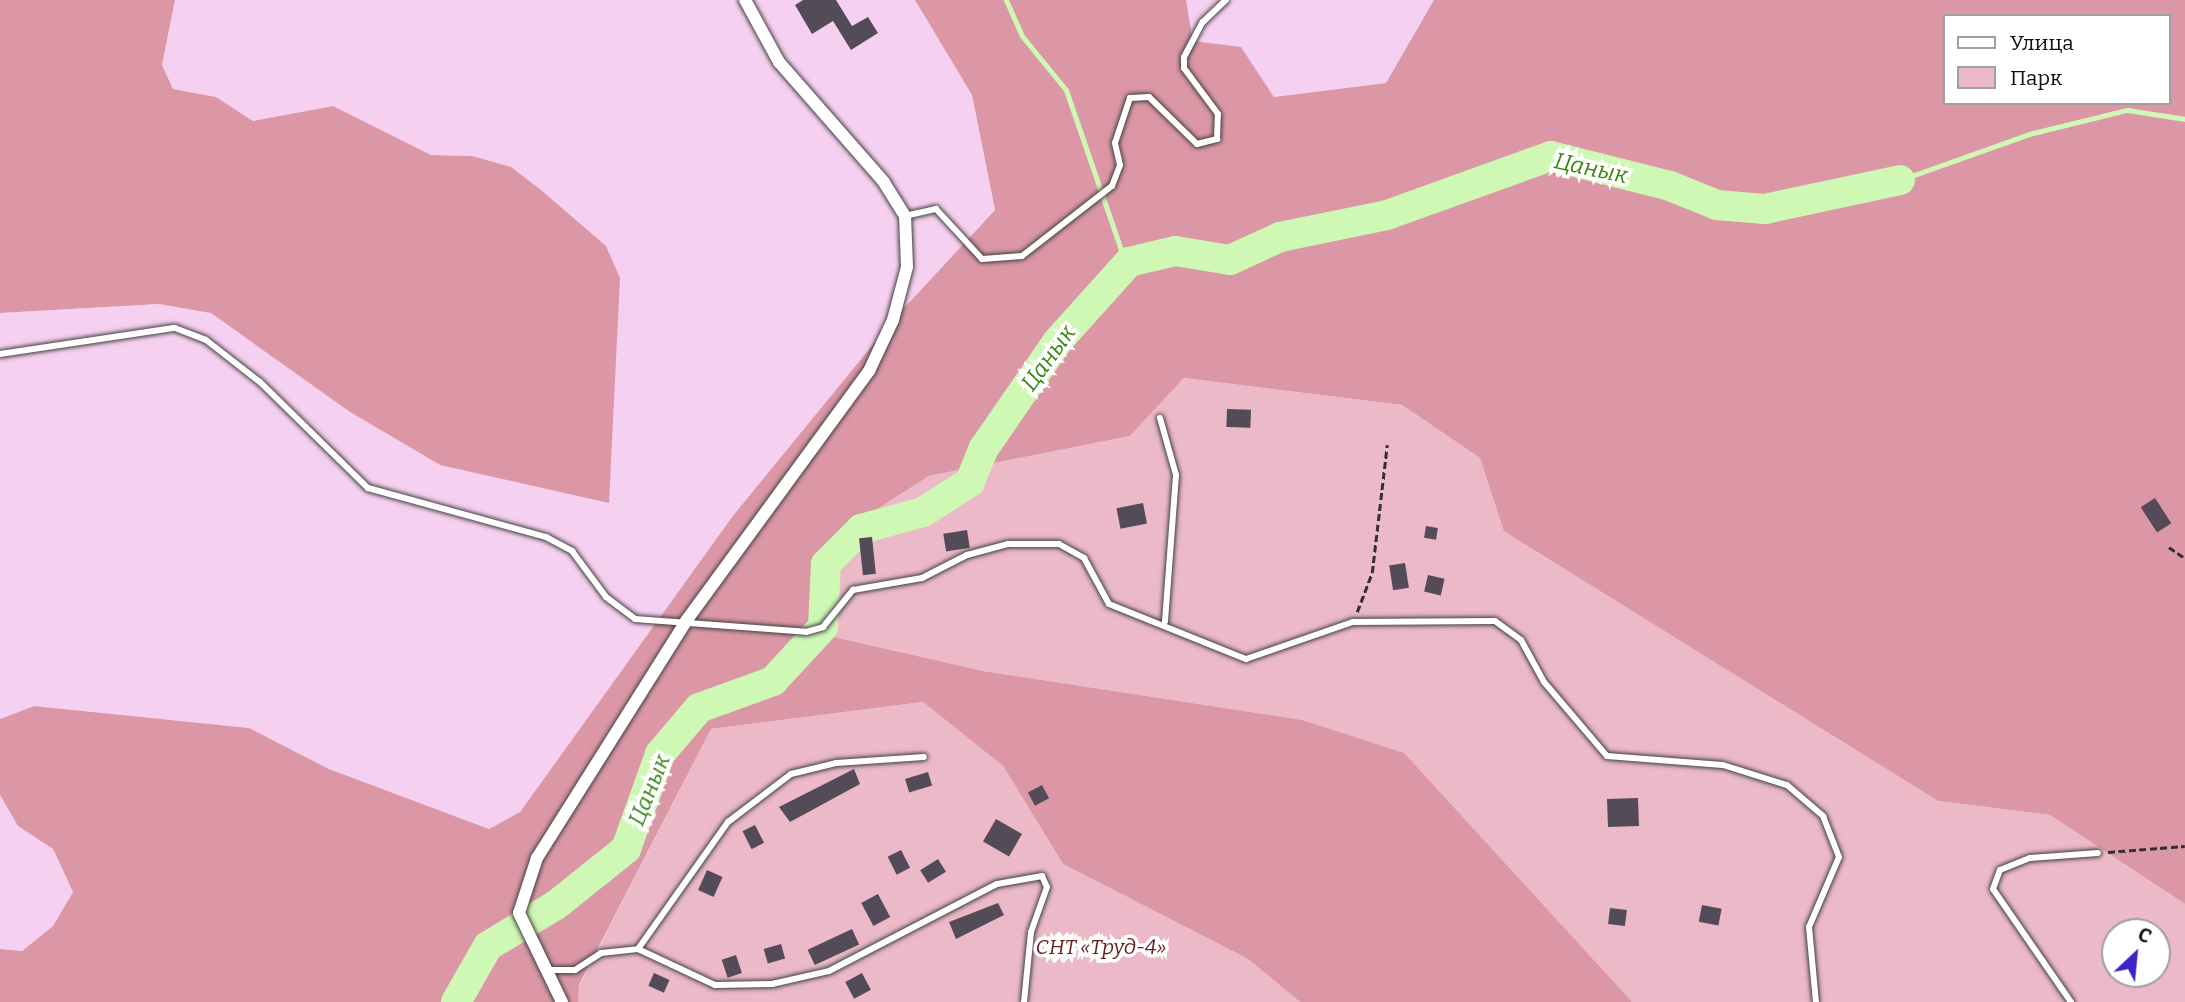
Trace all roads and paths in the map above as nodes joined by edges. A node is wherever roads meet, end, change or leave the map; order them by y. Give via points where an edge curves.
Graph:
1 (745, 0) edge
2 (1226, 0) edge
3 (905, 216) junction
4 (0, 354) edge
5 (1160, 418) dead end
6 (1387, 445) dead end
7 (2169, 547) dead end
8 (2185, 558) edge
9 (686, 621) junction
10 (1165, 622) junction
11 (1353, 622) junction
12 (924, 757) dead end
13 (2185, 846) edge
14 (2098, 853) joint
15 (638, 949) junction
16 (550, 970) junction
17 (562, 1002) edge
18 (1024, 1002) edge
19 (1815, 1002) edge
20 (2071, 1002) edge

1 - 3 street via 779,62 884,182
2 - 3 lane via 1203,22 1184,57 1184,68 1218,114 1217,139 1197,144 1149,97 1130,98 1115,142 1120,165 1112,186 1022,256 982,259 936,209
3 - 9 street via 907,267 893,320 869,371
4 - 9 lane via 175,328 206,340 260,382 368,488 546,537 572,551 620,611 635,619
5 - 10 lane via 1175,475
6 - 11 path via 1371,573
7 - 8 path
9 - 10 lane via 806,632 823,627 853,590 922,578 967,555 1009,544 1059,544 1084,558 1109,604
9 - 16 street via 537,858 519,913 526,936
10 - 11 lane via 1256,660
11 - 19 lane via 1495,621 1521,640 1544,682 1607,757 1723,765 1787,785 1823,816 1839,857 1809,927
12 - 15 lane via 836,763 791,774 728,822
13 - 14 path
14 - 20 lane via 2030,858 2000,870 1993,888
15 - 16 lane via 601,953 575,970
15 - 18 lane via 715,985 772,984 829,971 997,884 1042,876 1047,887 1031,932
16 - 17 street

